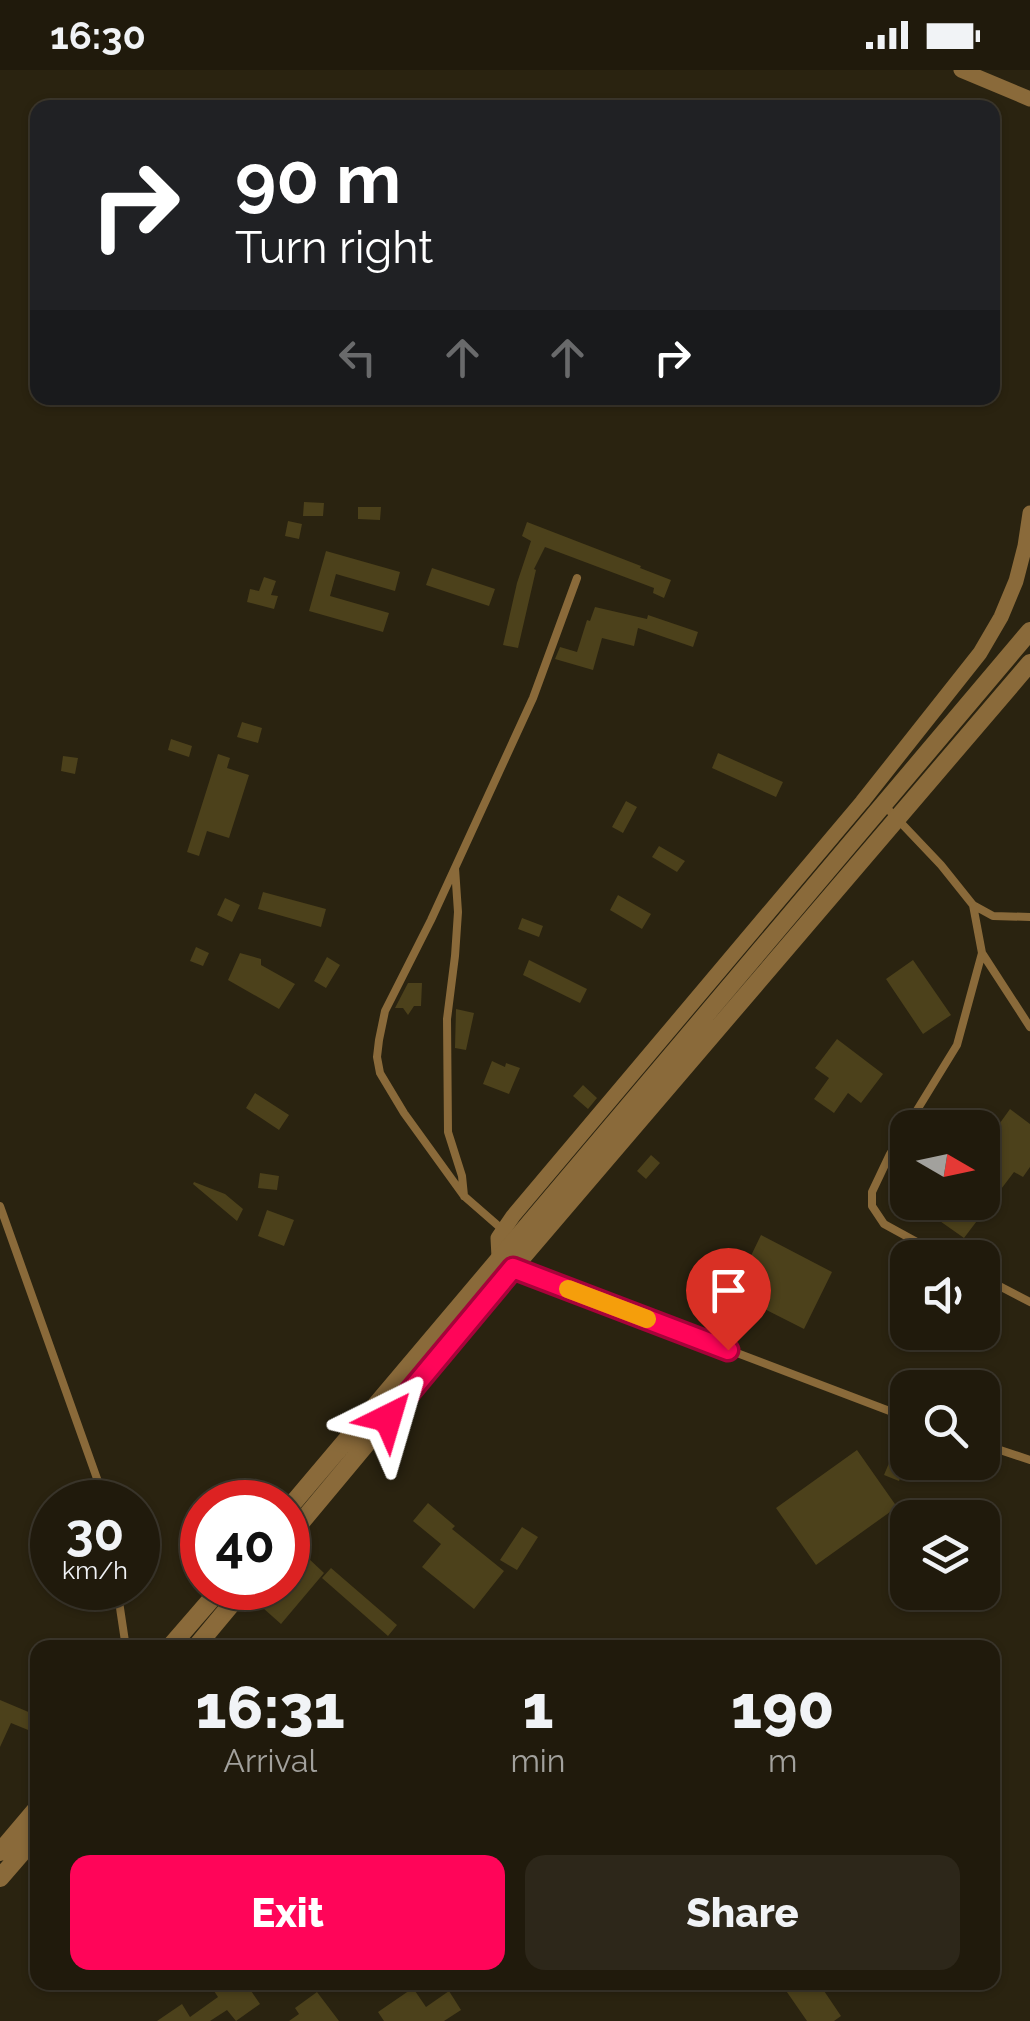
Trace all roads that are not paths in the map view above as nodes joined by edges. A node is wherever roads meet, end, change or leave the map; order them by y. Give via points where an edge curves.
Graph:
1 (961, 70) edge
2 (1030, 99) edge
3 (1030, 513) edge
4 (576, 578) dead end
5 (1030, 630) edge
6 (1030, 663) edge
7 (890, 812) junction
8 (455, 868) junction
9 (973, 906) junction
10 (1030, 908) edge
11 (1026, 918) edge
12 (982, 953) junction
13 (1030, 1027) edge
14 (464, 1196) junction
15 (0, 1206) edge
16 (503, 1230) junction
17 (913, 1240) edge
18 (506, 1263) junction
19 (1000, 1286) edge
20 (1030, 1302) edge
21 (890, 1411) edge
22 (1000, 1450) edge
23 (1030, 1460) edge
24 (98, 1480) edge
25 (310, 1484) edge
26 (310, 1510) edge
27 (120, 1610) edge
28 (202, 1610) edge
29 (227, 1610) edge
30 (125, 1640) edge
31 (177, 1640) edge
32 (202, 1640) edge
33 (20, 1835) edge
34 (0, 1852) edge
35 (0, 1878) edge

1 - 2 street
3 - 16 street via 1016,581 980,653
4 - 8 lane via 533,698
5 - 7 street
6 - 7 street
7 - 9 lane
7 - 18 street
8 - 14 lane via 448,1132
8 - 14 lane via 385,1011 378,1057 404,1113
9 - 11 lane via 993,916
9 - 12 lane
10 - 11 lane
12 - 13 lane
12 - 17 lane via 957,1044 872,1192 884,1224
14 - 16 lane
15 - 24 lane
16 - 18 street via 498,1238
18 - 21 lane
18 - 25 street
18 - 26 street
19 - 20 lane
22 - 23 lane
27 - 30 lane
28 - 31 street
29 - 32 street
33 - 34 street
33 - 35 street

